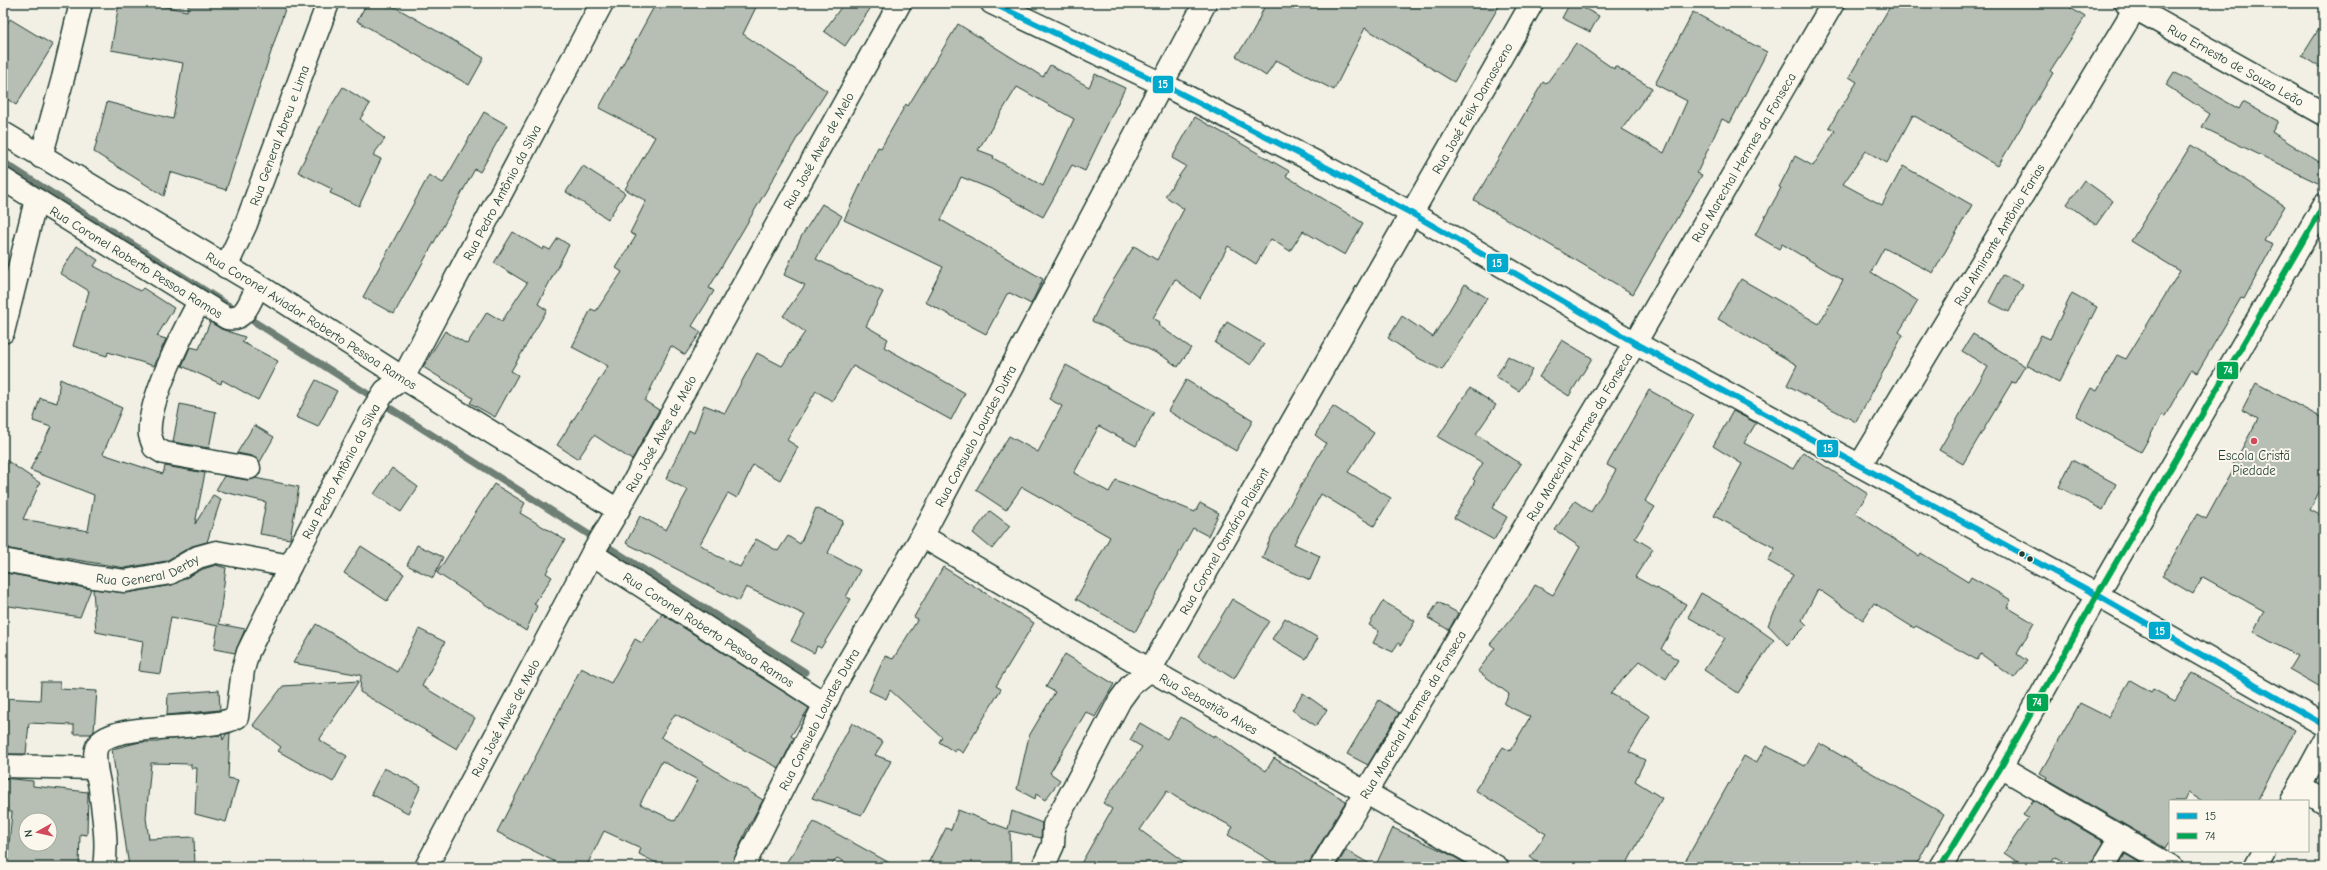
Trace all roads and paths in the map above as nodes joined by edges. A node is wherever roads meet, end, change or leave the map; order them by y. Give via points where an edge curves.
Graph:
1 (80, 3) edge
2 (328, 3) edge
3 (602, 3) edge
4 (900, 3) edge
5 (992, 3) edge
6 (1204, 3) edge
7 (1532, 3) edge
8 (1833, 3) edge
9 (2133, 5) edge
10 (1162, 84) junction
11 (2324, 114) edge
12 (3, 133) edge
13 (41, 157) junction
14 (3, 179) edge
15 (36, 200) junction
16 (2324, 205) edge
17 (1411, 213) junction
18 (226, 267) junction
19 (249, 301) junction
20 (199, 302) junction
21 (3, 332) edge
22 (1635, 343) junction
23 (403, 378) junction
24 (1860, 465) junction
25 (248, 468) dead end
26 (613, 519) junction
27 (922, 536) junction
28 (594, 550) junction
29 (3, 560) edge
30 (290, 566) junction
31 (2097, 595) junction
32 (1150, 670) junction
33 (825, 704) junction
34 (2324, 724) edge
35 (2324, 742) edge
36 (3, 766) edge
37 (2001, 767) junction
38 (96, 768) junction
39 (1366, 793) junction
40 (2296, 794) edge
41 (2324, 803) edge
42 (2121, 837) junction
43 (2263, 852) edge
44 (104, 867) edge
45 (426, 867) edge
46 (742, 867) edge
47 (1043, 867) edge
48 (1321, 867) edge
49 (1497, 867) edge
50 (1940, 867) edge
51 (2104, 867) edge
52 (2172, 867) edge
53 (2255, 867) edge

1 - 13 street
2 - 18 street, Rua General Abreu e Lima via 246,224
3 - 23 street, Rua Pedro Antônio da Silva
4 - 26 street, Rua José Alves de Melo
5 - 10 street
6 - 10 street, Rua Consuelo Lourdes Dutra
7 - 17 street, Rua José Felix Damasceno
8 - 22 street, Rua Marechal Hermes da Fonseca
9 - 11 street, Rua Ernesto de Souza Leão
9 - 24 street, Rua Almirante Antônio Farias
10 - 17 street
10 - 27 street, Rua Consuelo Lourdes Dutra
12 - 13 street, Rua Coronel Aviador Roberto Pessoa Ramos
13 - 18 street, Rua Coronel Aviador Roberto Pessoa Ramos
14 - 15 street, Rua Coronel Roberto Pessoa Ramos
15 - 20 street, Rua Coronel Roberto Pessoa Ramos
15 - 21 street
16 - 31 street
17 - 22 street
17 - 32 street, Rua Coronel Osmário Plaisant
18 - 19 street, Rua Coronel Aviador Roberto Pessoa Ramos
19 - 20 street, Rua Coronel Roberto Pessoa Ramos via 233,319
19 - 23 street, Rua Coronel Aviador Roberto Pessoa Ramos
20 - 25 street via 178,342 151,415 150,435 154,447 164,453
22 - 24 street
22 - 39 street, Rua Marechal Hermes da Fonseca
23 - 26 street, Rua Coronel Aviador Roberto Pessoa Ramos
23 - 30 street, Rua Pedro Antônio da Silva via 380,399
24 - 31 street
26 - 28 street, Rua José Alves de Melo
27 - 32 street, Rua Sebastião Alves
27 - 33 street, Rua Consuelo Lourdes Dutra
28 - 33 street, Rua Coronel Roberto Pessoa Ramos
28 - 45 street, Rua José Alves de Melo
29 - 30 street, Rua General Derby via 125,581 170,573 198,557 216,552
30 - 38 street, Rua Pedro Antônio da Silva via 248,652 242,670 237,717 221,724 133,730 107,738 99,743 96,750
31 - 34 street
31 - 37 street
32 - 39 street, Rua Sebastião Alves
32 - 47 street, Rua Coronel Osmário Plaisant via 1131,685 1117,707 1054,825 1053,844
33 - 46 street, Rua Consuelo Lourdes Dutra
35 - 40 street
36 - 38 street
37 - 42 street
37 - 50 street
38 - 44 street, Rua Pedro Antônio da Silva via 105,831
39 - 48 street, Rua Marechal Hermes da Fonseca
39 - 49 street, Rua Sebastião Alves
40 - 41 street
42 - 51 street
42 - 52 street
43 - 53 street

